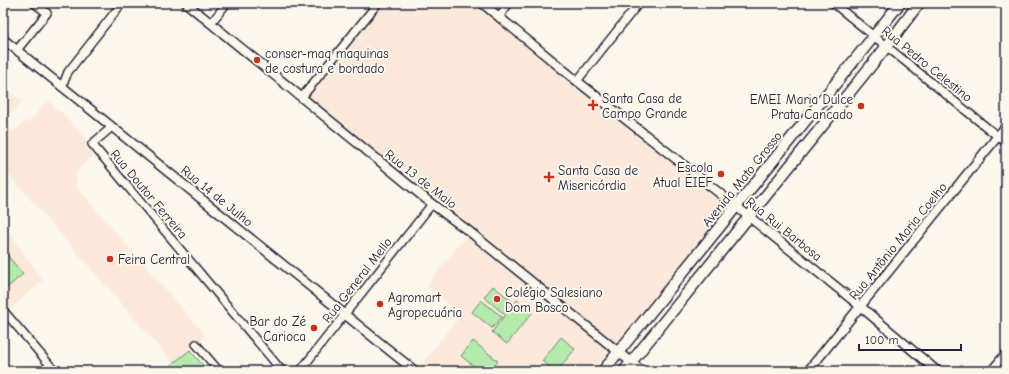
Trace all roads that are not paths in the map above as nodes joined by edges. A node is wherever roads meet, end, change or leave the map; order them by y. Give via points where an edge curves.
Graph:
1 (34, 3) edge
2 (122, 3) edge
3 (186, 3) edge
4 (227, 3) edge
5 (378, 3) edge
6 (482, 3) edge
7 (510, 3) edge
8 (639, 3) edge
9 (833, 3) edge
10 (900, 3) edge
11 (919, 3) edge
12 (499, 17) junction
13 (211, 23) junction
14 (874, 36) junction
15 (3, 39) edge
16 (887, 46) junction
17 (17, 50) junction
18 (577, 81) junction
19 (62, 87) junction
20 (302, 97) junction
21 (1006, 126) edge
22 (112, 127) junction
23 (998, 136) junction
24 (1006, 143) edge
25 (432, 204) junction
26 (737, 207) junction
27 (749, 216) junction
28 (860, 306) junction
29 (3, 310) edge
30 (345, 315) junction
31 (196, 344) dead end
32 (619, 352) junction
33 (1006, 353) edge
34 (631, 362) junction
35 (55, 371) edge
36 (219, 371) edge
37 (282, 371) edge
38 (300, 371) edge
39 (415, 371) edge
40 (603, 371) edge
41 (624, 371) edge
42 (642, 371) edge
43 (808, 371) edge
44 (937, 371) edge
45 (991, 371) edge

1 - 17 street via 47,13
2 - 19 street via 68,72
3 - 13 street, Rua 13 de Maio
4 - 13 street
5 - 20 street
6 - 12 street, Rua Rui Barbosa
7 - 12 street
8 - 18 street
9 - 14 street, Rua Pedro Celestino
10 - 14 main road, Avenida Mato Grosso
11 - 16 main road
12 - 18 street, Rua Rui Barbosa
13 - 20 street, Rua 13 de Maio
14 - 16 street, Rua Pedro Celestino
14 - 26 main road, Avenida Mato Grosso
15 - 17 street, Rua 14 de Julho
16 - 23 street, Rua Pedro Celestino
16 - 27 main road
17 - 19 street, Rua 14 de Julho
18 - 26 street, Rua Rui Barbosa
19 - 22 street, Rua 14 de Julho
20 - 25 street, Rua 13 de Maio
21 - 23 street, Rua Antônio Maria Coelho
22 - 30 street, Rua 14 de Julho
22 - 37 street, Rua Doutor Ferreira via 92,144
23 - 24 street, Rua Pedro Celestino
23 - 28 street, Rua Antônio Maria Coelho
25 - 30 street, Rua General Mello
25 - 32 street, Rua 13 de Maio
26 - 27 street, Rua Rui Barbosa
26 - 32 main road, Avenida Mato Grosso
27 - 28 street, Rua Rui Barbosa
27 - 34 main road
28 - 43 street, Rua Antônio Maria Coelho
28 - 44 street, Rua Rui Barbosa
29 - 35 street
30 - 38 street, Rua General Mello
30 - 39 street, Rua 14 de Julho
31 - 36 street
32 - 34 street, Rua 13 de Maio
32 - 40 main road, Avenida Mato Grosso
33 - 45 street
34 - 41 main road
34 - 42 street, Rua 13 de Maio

